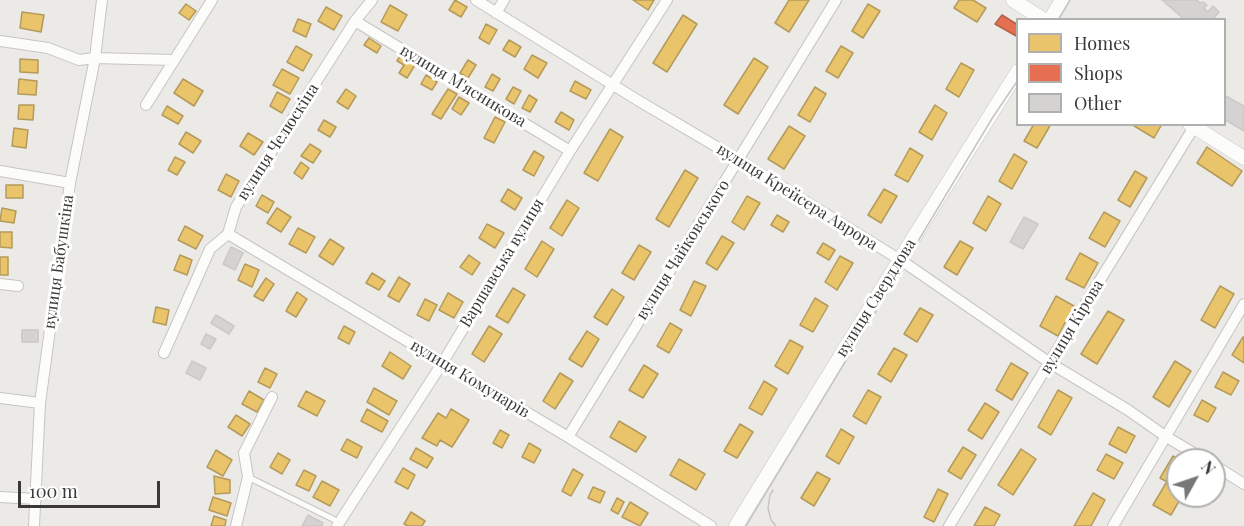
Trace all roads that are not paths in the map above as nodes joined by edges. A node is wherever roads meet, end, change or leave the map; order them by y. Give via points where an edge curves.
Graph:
1 (102, 0) edge
2 (212, 0) edge
3 (372, 0) edge
4 (476, 0) edge
5 (504, 0) edge
6 (666, 0) edge
7 (836, 0) edge
8 (1013, 0) edge
9 (1062, 0) edge
10 (496, 13) junction
11 (1041, 18) edge
12 (1051, 18) edge
13 (355, 21) junction
14 (0, 41) edge
15 (95, 58) junction
16 (173, 60) junction
17 (1016, 73) edge
18 (612, 84) junction
19 (146, 105) dead end
20 (1192, 126) edge
21 (570, 151) junction
22 (1244, 158) edge
23 (739, 160) junction
24 (0, 171) edge
25 (70, 183) junction
26 (228, 234) junction
27 (899, 261) junction
28 (0, 284) edge
29 (18, 286) dead end
30 (1244, 304) edge
31 (164, 353) dead end
32 (443, 362) junction
33 (1050, 363) junction
34 (272, 397) dead end
35 (0, 398) edge
36 (40, 404) junction
37 (1166, 436) junction
38 (568, 438) junction
39 (1186, 448) edge
40 (1226, 473) edge
41 (248, 477) junction
42 (1244, 484) edge
43 (0, 497) edge
44 (36, 499) junction
45 (338, 524) edge
46 (34, 526) edge
47 (237, 526) edge
48 (711, 526) edge
49 (736, 526) edge
50 (949, 526) edge
51 (1113, 526) edge

1 - 15 street, вулиця Бабушкіна
2 - 16 street
3 - 13 street, вулиця Челюскіна
4 - 10 street, вулиця Крейсера Аврора
5 - 10 street
6 - 18 street, Варшавська вулиця
7 - 23 street, вулиця Чайковського
8 - 11 street
9 - 12 street
10 - 18 street, вулиця Крейсера Аврора
13 - 21 street, вулиця М'ясникова
13 - 26 street, вулиця Челюскіна via 236,207
14 - 15 street via 48,48 79,60
15 - 16 street
15 - 25 street, вулиця Бабушкіна
16 - 19 street
17 - 27 street, вулиця Свердлова
18 - 21 street, Варшавська вулиця
18 - 23 street, вулиця Крейсера Аврора
20 - 22 street
20 - 33 street, вулиця Кірова
21 - 32 street, Варшавська вулиця
23 - 27 street, вулиця Крейсера Аврора
23 - 38 street, вулиця Чайковського
24 - 25 street
25 - 36 street, вулиця Бабушкіна
26 - 31 street, вулиця Челюскіна via 210,249
26 - 32 street, вулиця Комунарів
27 - 33 street, вулиця Крейсера Аврора
27 - 49 street, вулиця Свердлова
28 - 29 street
30 - 37 street
32 - 38 street, вулиця Комунарів
32 - 45 street, Варшавська вулиця
33 - 37 street, вулиця Крейсера Аврора
33 - 50 street, вулиця Кірова
34 - 41 street via 244,453
35 - 36 street
36 - 44 street, вулиця Бабушкіна
37 - 39 street, вулиця Крейсера Аврора
37 - 51 street
38 - 48 street, вулиця Комунарів
40 - 42 street
41 - 45 lane
41 - 47 street
43 - 44 street
44 - 46 street, вулиця Бабушкіна

